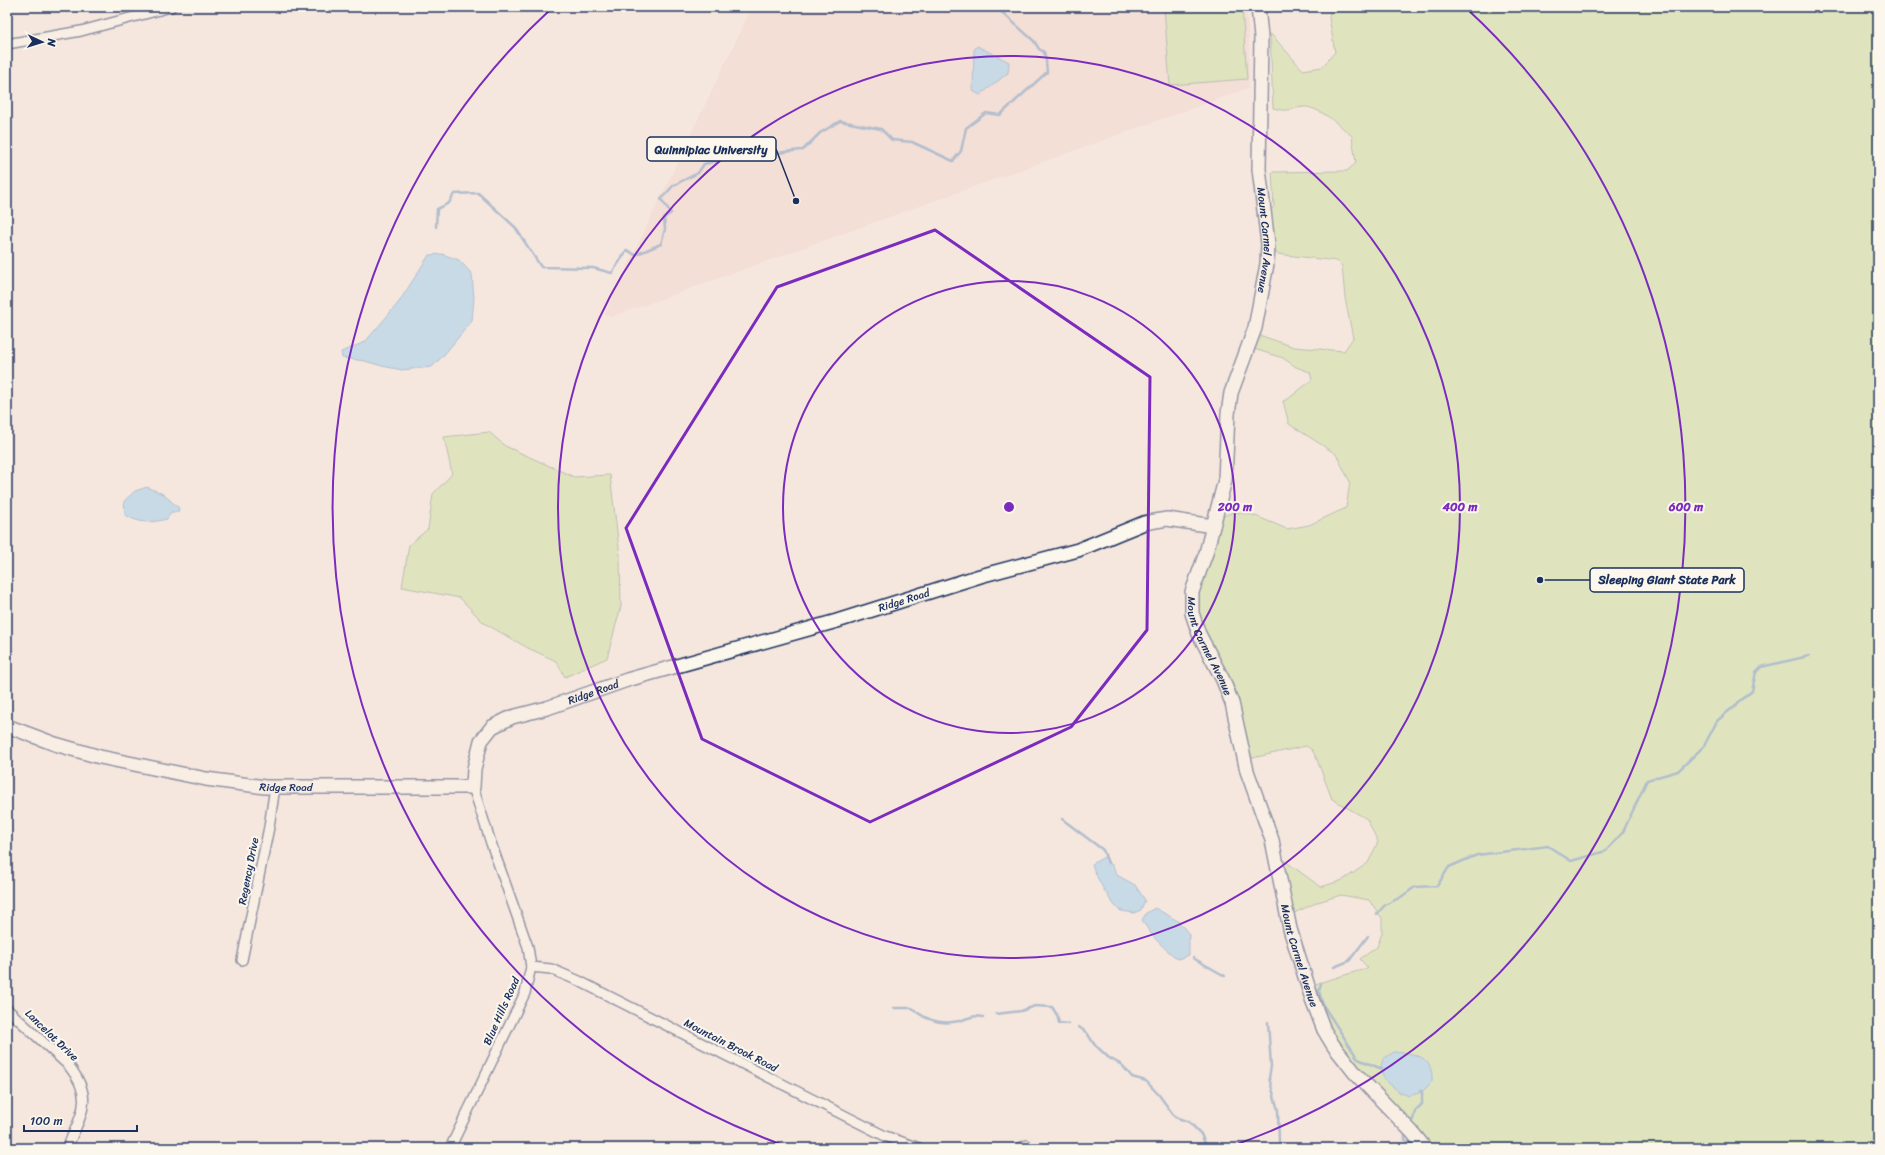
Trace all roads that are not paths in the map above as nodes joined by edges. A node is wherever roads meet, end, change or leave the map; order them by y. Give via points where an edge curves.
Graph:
1 (171, 7) edge
2 (1258, 7) edge
3 (7, 44) edge
4 (1213, 526) junction
5 (7, 726) edge
6 (275, 787) junction
7 (473, 787) junction
8 (242, 960) dead end
9 (531, 967) junction
10 (7, 1009) edge
11 (67, 1148) edge
12 (450, 1148) edge
13 (919, 1148) edge
14 (1425, 1148) edge

1 - 3 street via 81,31
2 - 4 street, Mount Carmel Avenue via 1261,37 1259,169 1268,254 1257,320 1228,404 1227,466
4 - 7 street, Ridge Road via 1167,519 1144,523 1078,550 980,576 837,622 627,680 547,708 512,717 492,727 481,741 474,769
4 - 14 street, Mount Carmel Avenue via 1192,592 1192,613 1199,634 1232,703 1247,771 1272,840 1286,914 1312,999 1324,1030 1340,1054
5 - 6 street, Ridge Road via 100,757 213,780
6 - 7 street, Ridge Road
6 - 8 street, Regency Drive
7 - 9 street, Blue Hills Road via 523,930
9 - 12 street, Blue Hills Road via 524,993
9 - 13 street, Mountain Brook Road via 551,969 579,981 885,1136
10 - 11 street, Lancelot Drive via 69,1066 82,1086 84,1106

